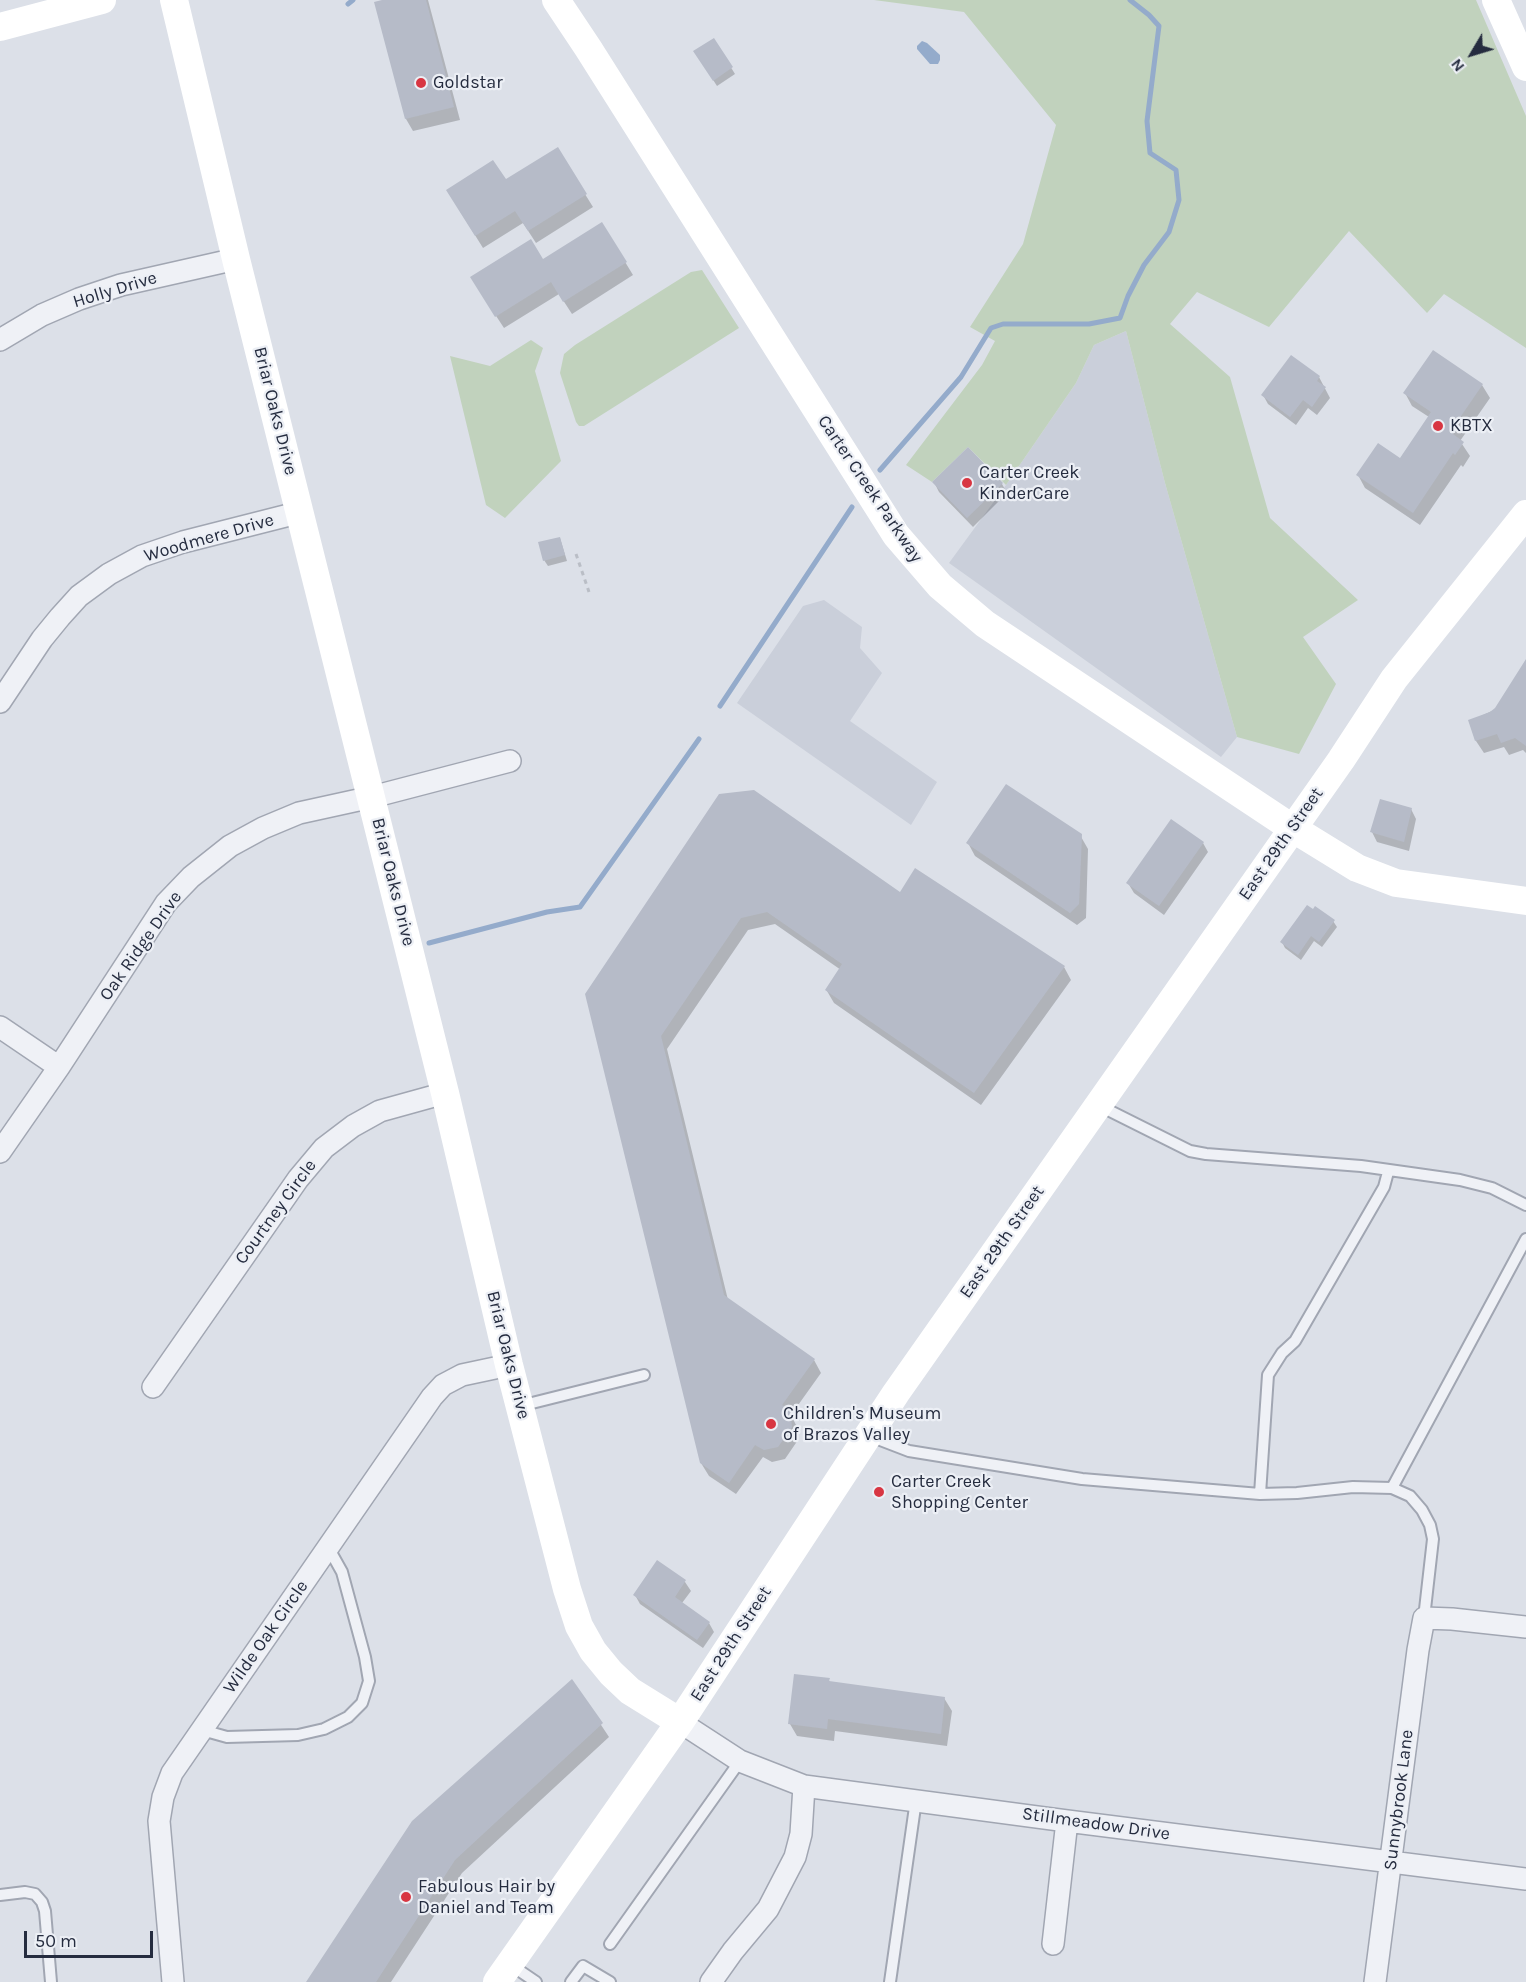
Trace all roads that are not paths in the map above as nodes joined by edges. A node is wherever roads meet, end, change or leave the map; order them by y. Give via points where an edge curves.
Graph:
1 (102, 0) edge
2 (174, 0) edge
3 (556, 0) edge
4 (1496, 0) edge
5 (0, 27) edge
6 (1526, 67) edge
7 (236, 258) junction
8 (0, 340) edge
9 (301, 512) junction
10 (1526, 514) edge
11 (0, 702) edge
12 (510, 761) dead end
13 (372, 797) junction
14 (1292, 828) junction
15 (1526, 902) edge
16 (0, 1027) edge
17 (59, 1067) junction
18 (445, 1094) junction
19 (1098, 1105) junction
20 (0, 1152) edge
21 (1388, 1172) junction
22 (1526, 1205) edge
23 (1526, 1239) edge
24 (509, 1365) junction
25 (644, 1375) dead end
26 (153, 1387) dead end
27 (520, 1406) junction
28 (870, 1436) junction
29 (1392, 1488) junction
30 (1260, 1494) junction
31 (328, 1547) junction
32 (1424, 1618) junction
33 (1526, 1627) edge
34 (680, 1722) junction
35 (202, 1730) junction
36 (740, 1761) junction
37 (804, 1786) junction
38 (916, 1800) junction
39 (1067, 1821) junction
40 (1391, 1863) junction
41 (1526, 1879) edge
42 (0, 1895) edge
43 (610, 1944) dead end
44 (1053, 1944) dead end
45 (503, 1973) edge
46 (51, 1982) edge
47 (173, 1982) edge
48 (536, 1982) edge
49 (571, 1982) edge
50 (610, 1982) edge
51 (711, 1982) edge
52 (891, 1982) edge
53 (1375, 1982) edge

1 - 5 street
2 - 7 street, Briar Oaks Drive
3 - 14 street, Carter Creek Parkway via 896,535 919,563 985,624
4 - 6 street
7 - 8 street, Holly Drive via 78,299
7 - 9 street, Briar Oaks Drive
9 - 11 street, Woodmere Drive via 183,542 142,556 109,574 79,596 60,617
9 - 13 street, Briar Oaks Drive
10 - 14 street, East 29th Street via 1394,680
12 - 13 street, Oak Ridge Drive
13 - 17 street, Oak Ridge Drive via 299,813 263,828 230,846 191,877 166,903
13 - 18 street, Briar Oaks Drive
14 - 15 street, Carter Creek Parkway via 1357,868 1396,883
14 - 19 street, East 29th Street
16 - 17 street
17 - 20 street, Oak Ridge Drive
18 - 24 street, Briar Oaks Drive
18 - 26 street, Courtney Circle via 380,1111 324,1148 298,1179
19 - 21 lane via 1190,1151 1361,1166
19 - 28 street, East 29th Street
21 - 22 lane via 1477,1183
21 - 30 lane via 1384,1187 1295,1341 1268,1375
23 - 29 lane
24 - 27 street, Briar Oaks Drive
24 - 31 street, Wilde Oak Circle via 462,1375 443,1385
25 - 27 lane
27 - 34 street, Briar Oaks Drive via 579,1626 610,1673 630,1691
28 - 30 lane via 909,1451 1082,1479
28 - 34 street, East 29th Street
29 - 30 lane
29 - 32 lane via 1410,1496 1430,1525 1433,1539
31 - 35 street, Wilde Oak Circle
31 - 35 lane via 342,1572 365,1657 369,1681 362,1703 348,1717 324,1729 298,1735 227,1737
32 - 33 street
32 - 40 street, Sunnybrook Lane
34 - 36 street, Stillmeadow Drive
34 - 45 street, East 29th Street
35 - 47 street, Wilde Oak Circle via 172,1773 159,1821
36 - 37 street, Stillmeadow Drive
36 - 43 lane
37 - 38 street, Stillmeadow Drive
37 - 51 street via 801,1834 795,1857 768,1910
38 - 39 street, Stillmeadow Drive
38 - 52 lane
39 - 40 street, Stillmeadow Drive
39 - 44 street
40 - 41 street, Stillmeadow Drive
40 - 53 street, Sunnybrook Lane
42 - 46 lane via 25,1892 35,1894 42,1902
45 - 48 lane
49 - 50 lane via 583,1966

